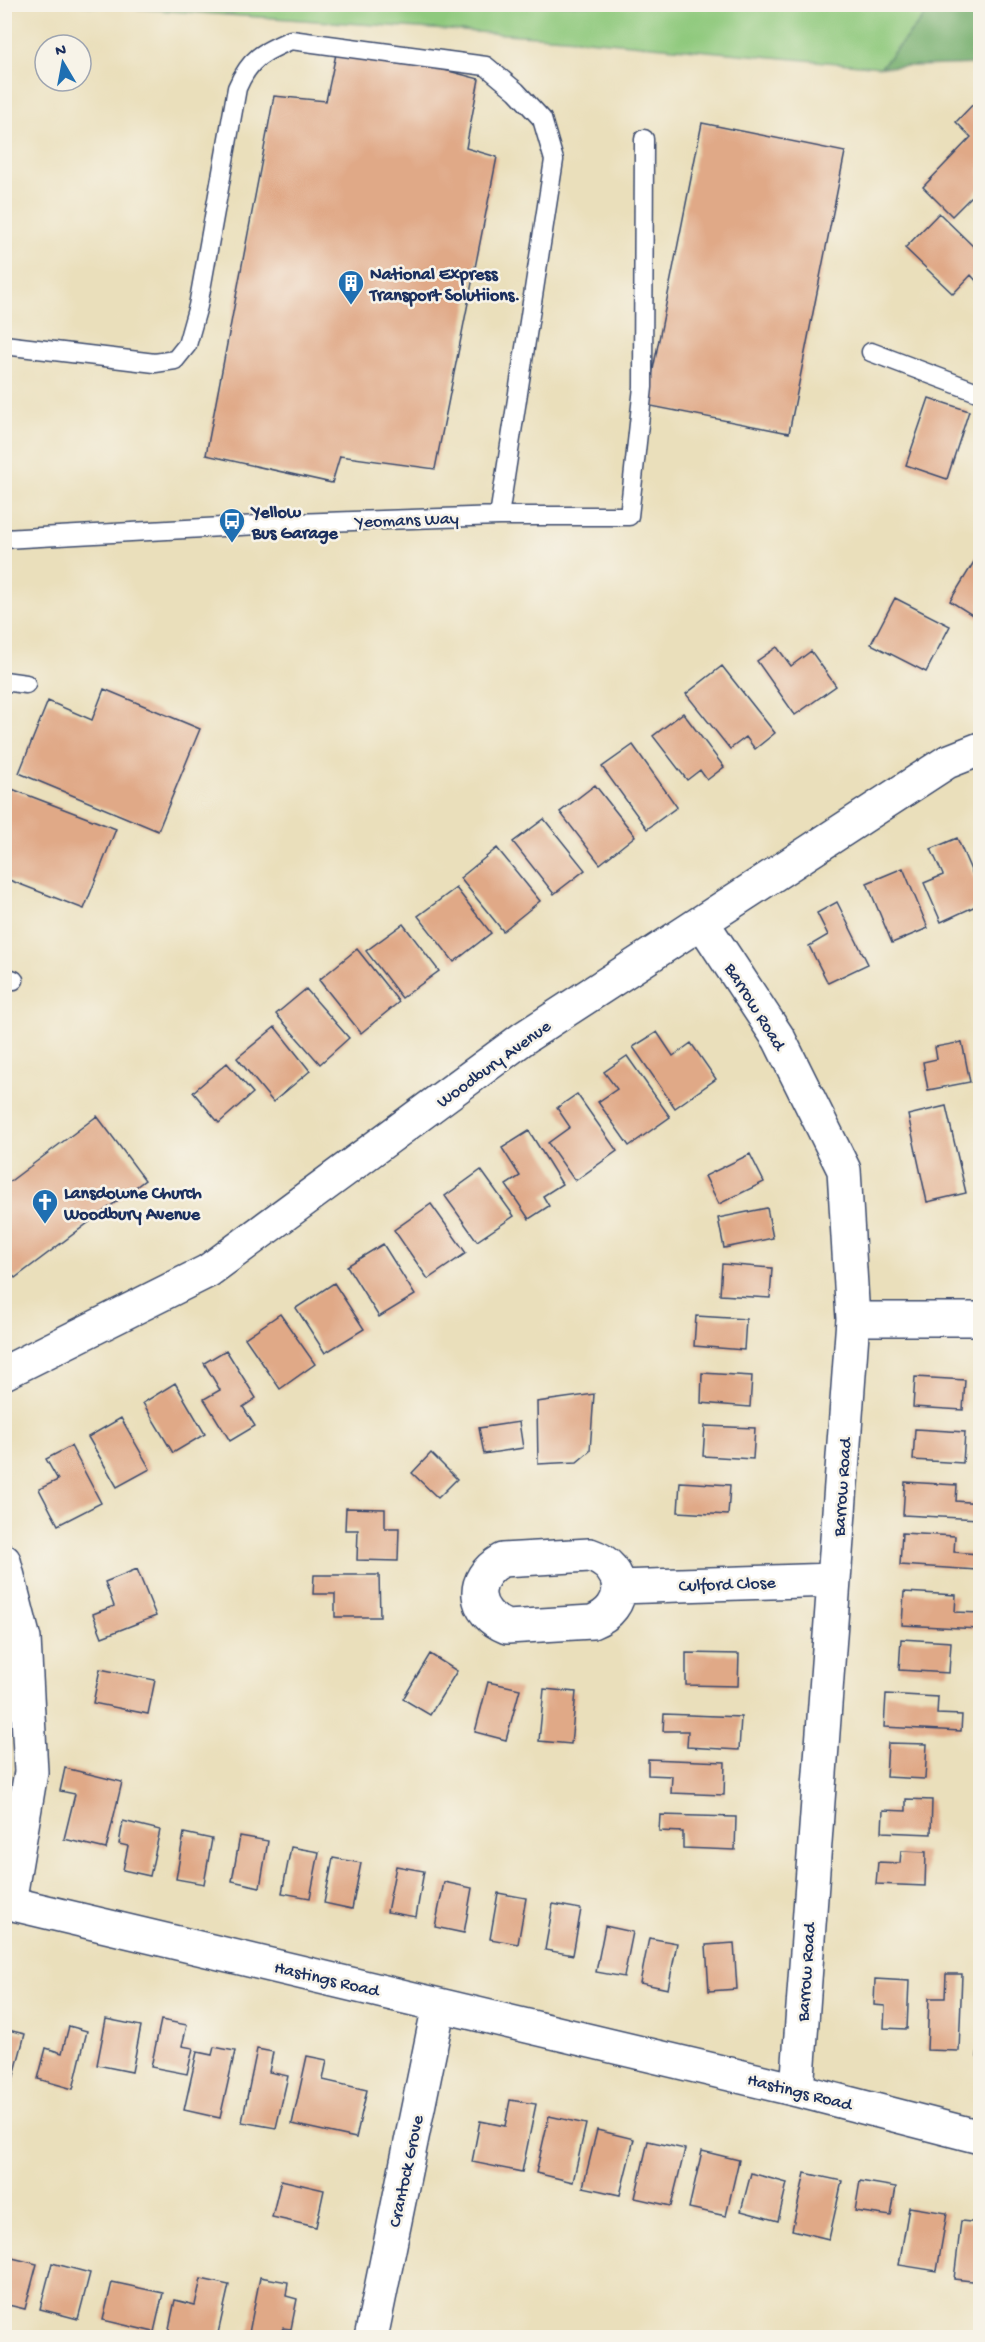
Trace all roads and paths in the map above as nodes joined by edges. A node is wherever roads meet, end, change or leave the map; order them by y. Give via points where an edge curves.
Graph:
1 (644, 139) dead end
2 (4, 345) edge
3 (871, 352) dead end
4 (981, 393) edge
5 (499, 516) junction
6 (4, 538) edge
7 (4, 681) edge
8 (26, 684) dead end
9 (981, 749) edge
10 (702, 922) junction
11 (853, 1319) junction
12 (981, 1319) edge
13 (4, 1373) edge
14 (4, 1562) edge
15 (834, 1580) junction
16 (619, 1587) dead end
17 (439, 2005) junction
18 (796, 2090) junction
19 (981, 2137) edge
20 (371, 2337) edge

1 - 5 lane, Yeomans Way via 642,387 629,516
2 - 5 lane via 155,363 175,360 187,345 198,306 237,87 261,53 291,40 486,66 542,119 554,160
3 - 4 lane
5 - 6 lane, Yeomans Way
7 - 8 lane
9 - 10 street, Woodbury Avenue via 947,762
10 - 11 street, Barrow Road via 779,1039 844,1170
10 - 13 street, Woodbury Avenue via 525,1037 208,1271
11 - 12 street
11 - 15 street, Barrow Road
14 - 17 street, Hastings Road via 24,1639 31,1772 9,1903
15 - 16 street, Culford Close
15 - 18 street, Barrow Road
17 - 18 street, Hastings Road
17 - 20 street, Crantock Grove
18 - 19 street, Hastings Road

